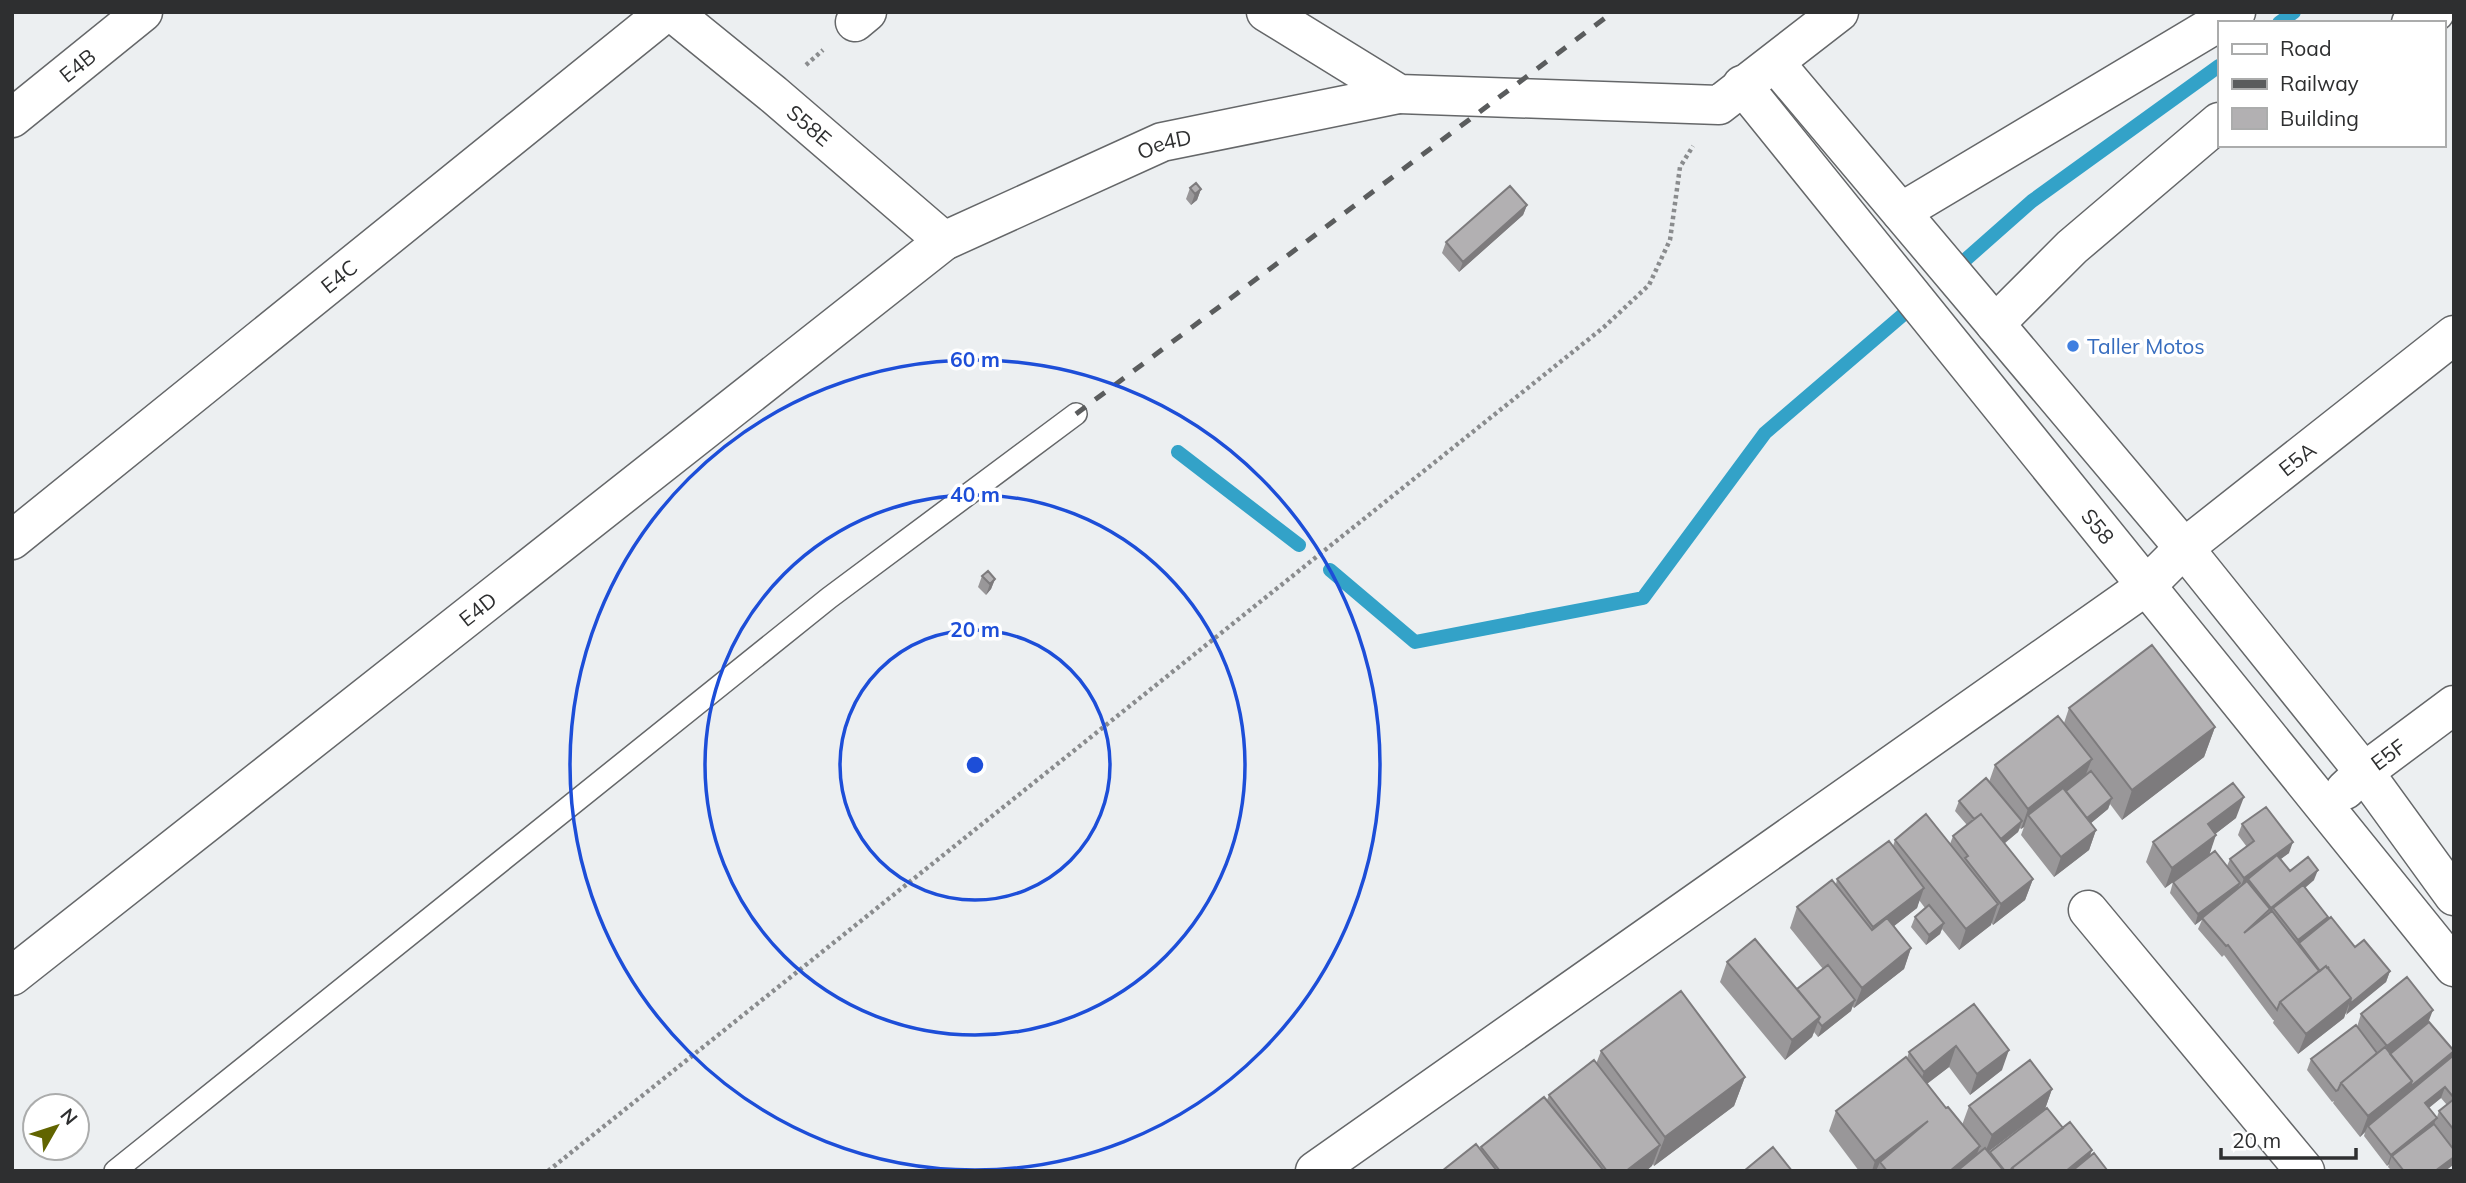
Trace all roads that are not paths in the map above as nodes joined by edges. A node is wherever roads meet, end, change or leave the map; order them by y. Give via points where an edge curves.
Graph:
1 (143, 12) edge
2 (666, 12) edge
3 (672, 12) edge
4 (1266, 12) edge
5 (1839, 12) edge
6 (2236, 12) edge
7 (2435, 12) edge
8 (2449, 12) edge
9 (2454, 18) edge
10 (2221, 21) edge
11 (2415, 21) edge
12 (2218, 23) edge
13 (1775, 63) junction
14 (1399, 94) junction
15 (1730, 95) junction
16 (12, 118) edge
17 (2218, 123) edge
18 (1901, 212) junction
19 (944, 241) junction
20 (1995, 324) junction
21 (2454, 335) edge
22 (1076, 414) dead end
23 (12, 540) edge
24 (2184, 548) junction
25 (2146, 586) junction
26 (2454, 705) edge
27 (2364, 772) junction
28 (2326, 808) junction
29 (2454, 896) edge
30 (2088, 910) dead end
31 (2454, 967) edge
32 (12, 976) edge
33 (115, 1171) edge
34 (1315, 1171) edge
35 (2305, 1171) edge

1 - 16 street, E4B
2 - 23 street, E4C
3 - 19 street, S58E
4 - 14 street
5 - 13 street
6 - 10 street
7 - 11 street
8 - 9 street
12 - 18 street
13 - 15 street
13 - 18 street
14 - 15 street, Oe4D
14 - 19 street, Oe4D via 1162,142
15 - 25 street, S58
17 - 20 street via 2072,247
18 - 20 street
19 - 32 street, E4D
20 - 24 street
21 - 24 street, E5A
22 - 33 lane via 829,598
24 - 25 street, E5A
24 - 27 street
25 - 28 street, S58
25 - 34 street, E5A
26 - 27 street, E5F
27 - 28 street, E5F
27 - 29 street
28 - 31 street, S58
30 - 35 street

